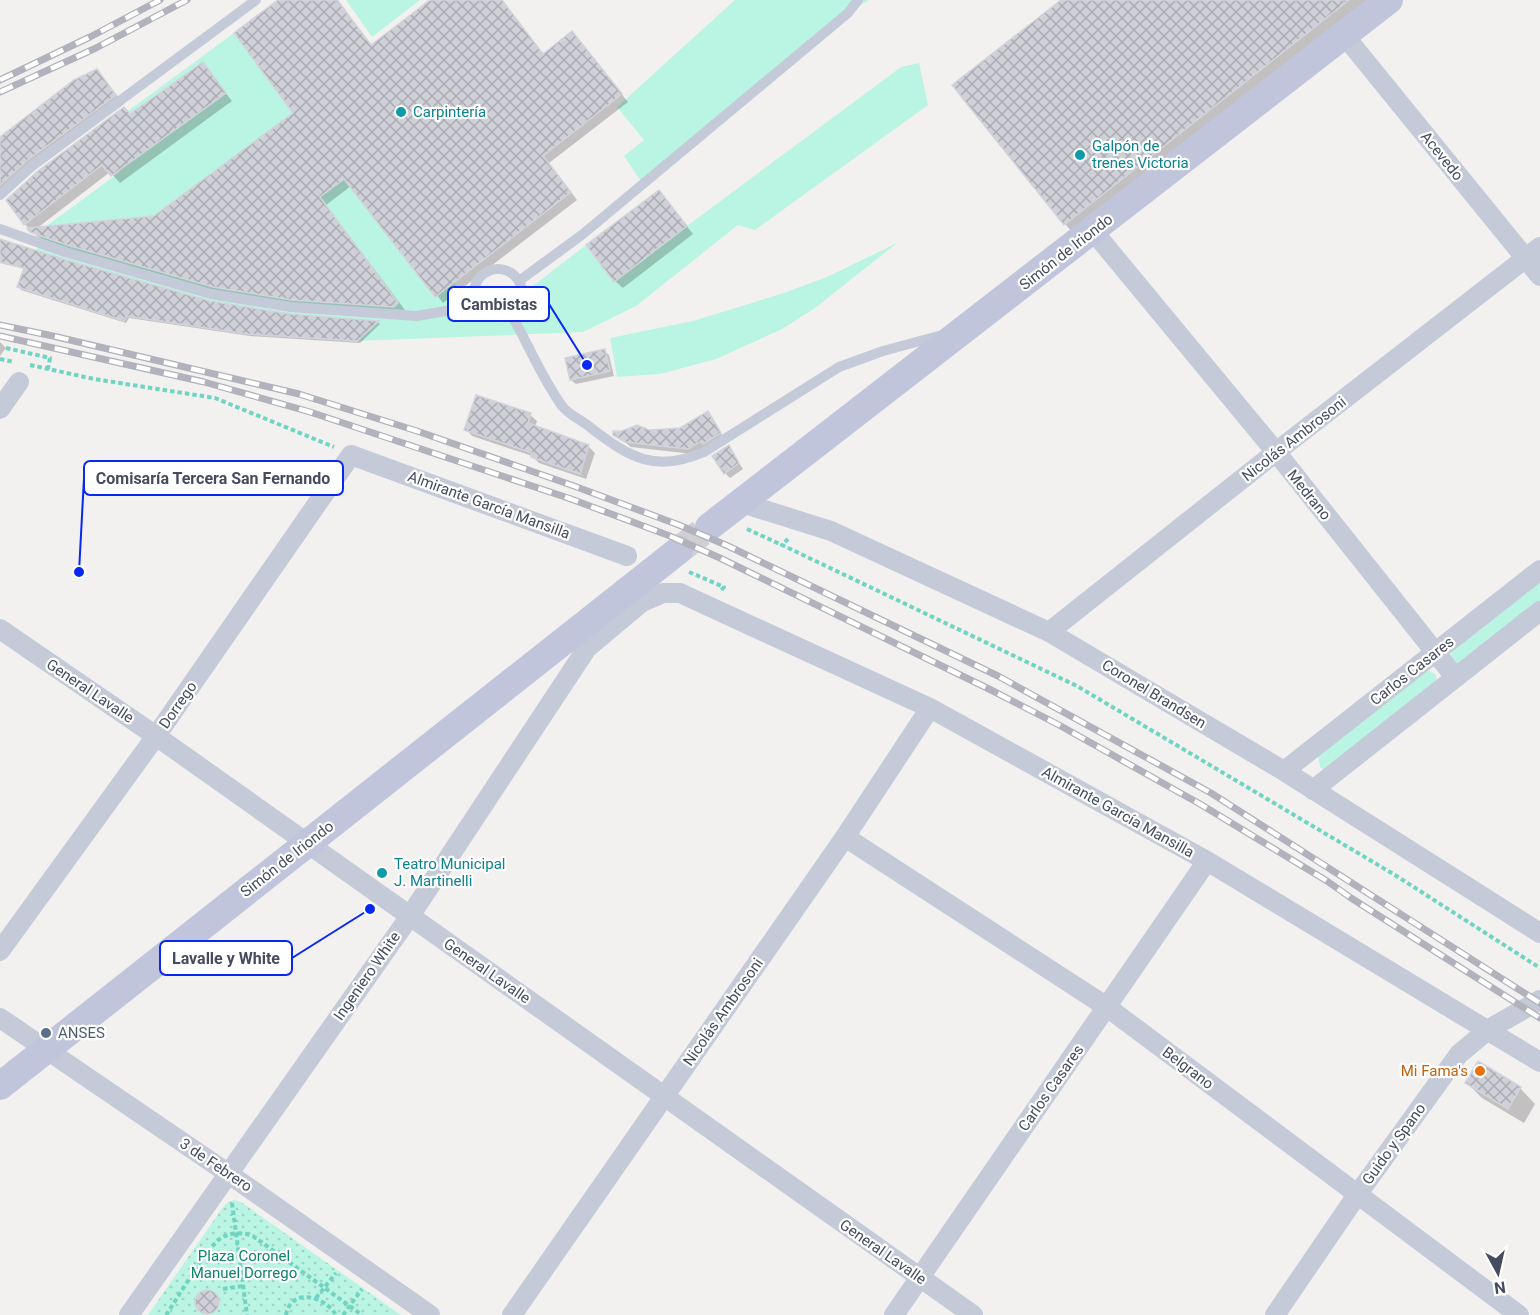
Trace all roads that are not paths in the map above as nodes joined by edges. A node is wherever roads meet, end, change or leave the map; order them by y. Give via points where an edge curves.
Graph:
1 (256, 0) edge
2 (858, 0) edge
3 (1389, 0) edge
4 (1344, 35) junction
5 (0, 195) edge
6 (0, 229) edge
7 (1093, 231) junction
8 (1533, 253) edge
9 (1540, 276) edge
10 (519, 280) junction
11 (476, 302) junction
12 (511, 314) junction
13 (968, 328) junction
14 (21, 373) road end
15 (0, 409) edge
16 (1276, 452) junction
17 (351, 455) joint
18 (743, 515) junction
19 (708, 527) tunnel mouth
20 (627, 556) dead end
21 (683, 561) tunnel mouth
22 (1540, 570) edge
23 (680, 593) joint
24 (1540, 611) edge
25 (0, 629) edge
26 (1049, 632) junction
27 (581, 641) junction
28 (1435, 653) junction
29 (1455, 677) junction
30 (930, 708) junction
31 (156, 736) junction
32 (1284, 771) junction
33 (1313, 790) junction
34 (844, 837) junction
35 (307, 843) junction
36 (1207, 861) junction
37 (410, 916) junction
38 (1540, 933) edge
39 (0, 951) edge
40 (1540, 1000) edge
41 (1107, 1007) junction
42 (0, 1018) edge
43 (1489, 1029) junction
44 (46, 1050) junction
45 (1540, 1062) edge
46 (0, 1086) edge
47 (664, 1097) junction
48 (229, 1174) junction
49 (1357, 1195) junction
50 (920, 1278) junction
51 (129, 1315) edge
52 (430, 1315) edge
53 (512, 1315) edge
54 (894, 1315) edge
55 (973, 1315) edge
56 (1275, 1315) edge
57 (1519, 1315) edge

1 - 5 lane via 33,165
2 - 10 lane via 840,20 592,227
3 - 4 street, Simón de Iriondo
4 - 7 street, Simón de Iriondo
4 - 8 street, Acevedo
6 - 11 lane via 211,294 291,307 416,316
7 - 13 street, Simón de Iriondo
7 - 16 street, Medrano
8 - 9 street, Acevedo
8 - 16 street, Nicolás Ambrosoni
10 - 11 lane via 507,270 491,269 475,286
10 - 12 lane via 522,295
11 - 12 lane via 487,314
12 - 13 lane via 569,414 630,456 663,463 704,452 839,367
13 - 18 street, Simón de Iriondo
14 - 15 street
16 - 26 street, Nicolás Ambrosoni
16 - 28 street, Medrano
17 - 20 street, Almirante García Mansilla
17 - 31 street, Dorrego
18 - 19 street, Simón de Iriondo
18 - 26 street, Coronel Brandsen via 803,522 831,531
21 - 27 street
22 - 28 street, Carlos Casares
23 - 27 street, Simón de Iriondo via 663,592 642,602
23 - 30 street, Almirante García Mansilla
24 - 29 street, Carlos Casares
25 - 31 street, General Lavalle
26 - 32 street, Coronel Brandsen
27 - 35 street, Simón de Iriondo
27 - 37 street, Ingeniero White
28 - 29 street, Medrano
28 - 32 street, Carlos Casares
29 - 33 street, Carlos Casares
30 - 34 street, Nicolás Ambrosoni
30 - 36 street, Almirante García Mansilla
31 - 35 street, General Lavalle
31 - 39 street, Dorrego
32 - 33 street, Coronel Brandsen
33 - 38 street, Coronel Brandsen
34 - 41 street, Belgrano
34 - 47 street, Nicolás Ambrosoni
35 - 37 street, General Lavalle
35 - 44 street, Simón de Iriondo
36 - 41 street, Carlos Casares
36 - 43 street, Almirante García Mansilla
37 - 47 street, General Lavalle
37 - 48 street, Ingeniero White
40 - 43 street, Guido y Spano
41 - 49 street, Belgrano
41 - 50 street, Carlos Casares
42 - 44 street, 3 de Febrero
43 - 45 street, Almirante García Mansilla
43 - 49 street, Guido y Spano via 1459,1054
44 - 46 street, Simón de Iriondo
44 - 48 street, 3 de Febrero
47 - 50 street, General Lavalle
47 - 53 street, Nicolás Ambrosoni
48 - 51 street, Ingeniero White
48 - 52 street, 3 de Febrero
49 - 56 street, Guido y Spano
49 - 57 street, Belgrano
50 - 54 street, Carlos Casares
50 - 55 street, General Lavalle

